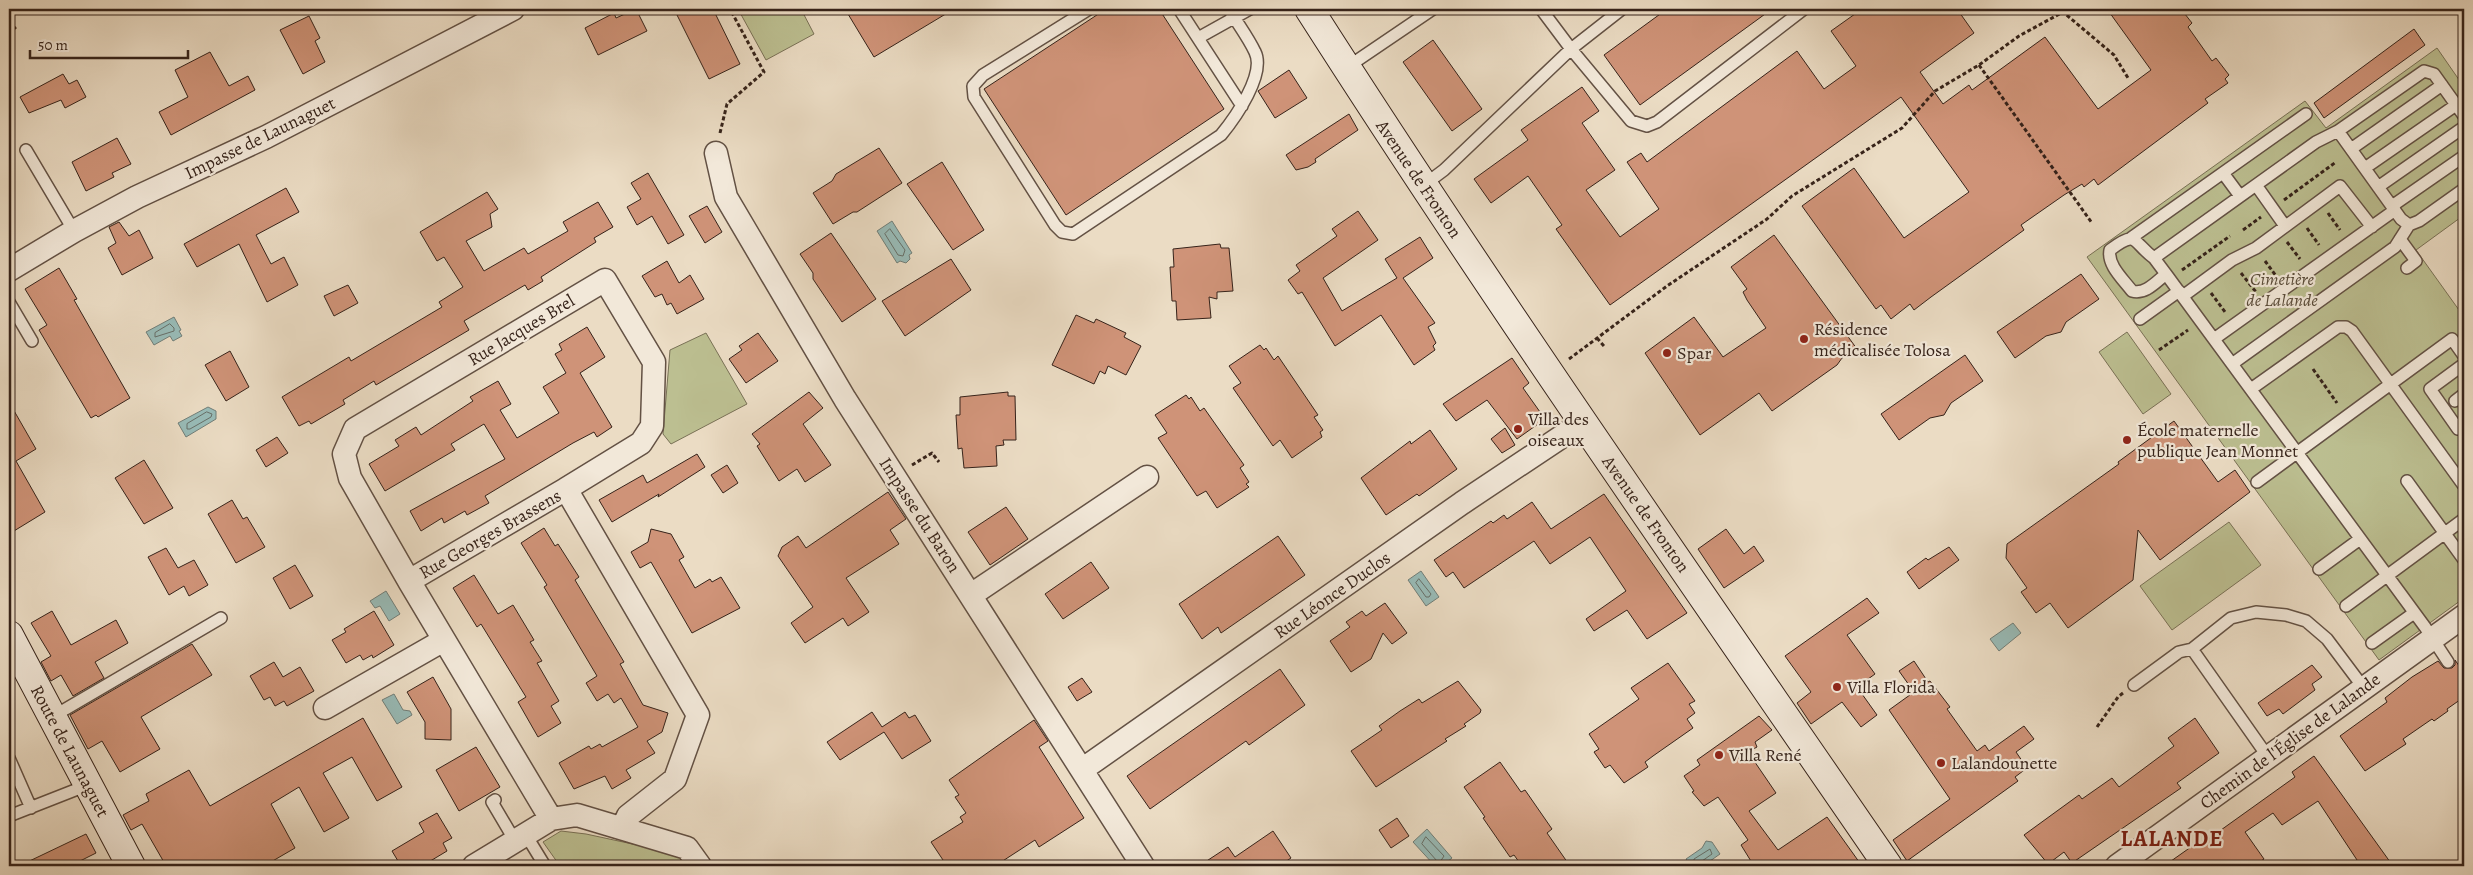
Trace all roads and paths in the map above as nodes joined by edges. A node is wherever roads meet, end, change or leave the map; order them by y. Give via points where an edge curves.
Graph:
1 (514, 9) edge
2 (730, 9) edge
3 (1088, 9) edge
4 (1179, 9) edge
5 (1250, 9) edge
6 (1309, 9) edge
7 (1433, 9) edge
8 (1541, 9) edge
9 (1622, 9) edge
10 (1804, 9) edge
11 (1232, 13) edge
12 (1789, 13) edge
13 (9, 15) edge
14 (9, 31) edge
15 (1198, 38) junction
16 (1571, 49) junction
17 (1979, 65) junction
18 (1346, 68) junction
19 (2128, 78) dead end
20 (2442, 85) junction
21 (2456, 105) junction
22 (1242, 106) junction
23 (2306, 114) dead end
24 (2464, 116) edge
25 (2464, 127) edge
26 (2338, 131) junction
27 (2351, 149) junction
28 (26, 150) dead end
29 (716, 153) joint
30 (2464, 156) edge
31 (2336, 162) dead end
32 (2365, 168) junction
33 (2223, 173) junction
34 (2256, 185) junction
35 (1423, 186) junction
36 (2378, 187) junction
37 (2464, 189) edge
38 (2240, 196) junction
39 (2319, 201) junction
40 (2273, 208) junction
41 (2393, 208) junction
42 (2298, 216) junction
43 (2092, 223) dead end
44 (2409, 225) junction
45 (2372, 227) junction
46 (2282, 228) junction
47 (2243, 230) dead end
48 (74, 231) junction
49 (2230, 236) dead end
50 (2132, 238) junction
51 (2400, 238) junction
52 (2349, 243) junction
53 (2256, 248) junction
54 (2154, 258) junction
55 (2328, 258) junction
56 (2232, 260) junction
57 (2407, 268) dead end
58 (9, 270) edge
59 (2309, 272) junction
60 (2167, 277) junction
61 (2203, 282) junction
62 (2285, 289) junction
63 (2181, 294) junction
64 (9, 302) edge
65 (2264, 303) junction
66 (2140, 319) dead end
67 (2201, 321) junction
68 (2234, 325) junction
69 (1597, 338) junction
70 (2214, 339) junction
71 (32, 340) dead end
72 (1604, 346) dead end
73 (2159, 350) dead end
74 (2464, 356) edge
75 (1562, 364) dead end
76 (2232, 364) junction
77 (2464, 364) edge
78 (2313, 369) dead end
79 (2391, 384) junction
80 (2251, 389) junction
81 (2347, 416) junction
82 (1582, 423) junction
83 (2464, 425) edge
84 (2297, 452) junction
85 (939, 462) dead end
86 (895, 476) junction
87 (1147, 477) dead end
88 (2407, 481) dead end
89 (2256, 482) dead end
90 (2464, 486) edge
91 (566, 488) junction
92 (2464, 519) edge
93 (2445, 533) junction
94 (2360, 539) junction
95 (2464, 560) edge
96 (2319, 569) dead end
97 (2386, 576) junction
98 (409, 581) junction
99 (971, 595) junction
100 (2346, 606) dead end
101 (2414, 612) junction
102 (2464, 616) edge
103 (221, 618) dead end
104 (9, 635) edge
105 (2433, 639) junction
106 (444, 640) junction
107 (2372, 643) dead end
108 (2192, 649) junction
109 (2448, 662) dead end
110 (2134, 685) joint
111 (2363, 687) junction
112 (325, 708) dead end
113 (52, 718) junction
114 (2098, 727) dead end
115 (2268, 757) junction
116 (9, 758) edge
117 (1083, 769) junction
118 (88, 785) junction
119 (495, 800) dead end
120 (31, 808) junction
121 (9, 816) edge
122 (551, 820) junction
123 (623, 827) junction
124 (521, 838) junction
125 (131, 866) edge
126 (474, 866) edge
127 (545, 866) edge
128 (700, 866) edge
129 (1143, 866) edge
130 (1888, 866) edge
131 (2117, 866) edge

1 - 48 street, Impasse de Launaguet via 266,137
2 - 29 path via 764,72 726,104
3 - 22 lane via 983,75 974,86 974,97 1062,232 1073,234 1221,135
4 - 15 lane
5 - 11 lane
6 - 18 street, Avenue de Fronton
7 - 18 lane
8 - 16 lane
9 - 16 lane
10 - 12 lane
11 - 15 lane
11 - 22 lane via 1256,54 1254,76
12 - 16 lane via 1657,122 1647,126 1631,121
13 - 14 path via 15,28
15 - 22 lane
16 - 35 lane via 1444,170
17 - 19 path via 2019,36 2063,12 2114,55
17 - 43 path
17 - 69 path via 1935,92 1902,128 1792,196 1767,219
18 - 35 street, Avenue de Fronton
20 - 21 lane
20 - 26 lane via 2431,72 2420,72
20 - 27 lane
21 - 24 lane
21 - 32 lane
23 - 33 lane
25 - 36 lane
26 - 27 lane
26 - 34 lane via 2316,142
27 - 32 lane
28 - 48 lane
29 - 86 street, Impasse du Baron via 726,197
30 - 41 lane
31 - 40 path
32 - 36 lane
33 - 38 lane
33 - 50 lane
34 - 38 lane
34 - 40 lane
35 - 82 street, Avenue de Fronton
36 - 41 lane
37 - 44 lane
38 - 54 lane
39 - 42 lane
39 - 45 lane via 2340,186
39 - 52 path
40 - 46 lane
40 - 47 path
41 - 44 lane
41 - 45 lane
42 - 46 lane
42 - 55 path
44 - 51 lane
45 - 52 lane
46 - 53 lane
46 - 59 path
48 - 58 street, Impasse de Launaguet
49 - 60 path
50 - 54 lane via 2138,240
50 - 60 lane via 2110,250 2109,256 2132,291 2142,292
51 - 57 lane via 2416,262
51 - 76 lane via 2395,247
52 - 55 lane
53 - 56 lane
53 - 62 path
54 - 60 lane
55 - 59 lane
56 - 61 lane
56 - 65 path
59 - 62 lane
60 - 63 lane
61 - 63 lane
61 - 68 path
62 - 65 lane
63 - 66 lane
63 - 67 lane
64 - 71 lane
65 - 68 lane
67 - 70 lane
67 - 73 path
68 - 70 lane
69 - 72 path
69 - 75 path
70 - 76 lane
74 - 79 lane via 2452,339
76 - 80 lane
77 - 83 lane via 2430,389 2458,430
78 - 81 path
79 - 80 lane via 2352,331 2338,327
79 - 81 lane
79 - 90 lane
80 - 84 lane
81 - 84 lane
82 - 117 street, Rue Léonce Duclos via 1462,503
82 - 130 street, Avenue de Fronton
84 - 89 lane
84 - 94 lane
85 - 86 path via 932,453
86 - 99 street, Impasse du Baron
87 - 99 street
88 - 93 lane
91 - 98 street, Rue Georges Brassens
91 - 98 street, Rue Jacques Brel via 641,443 652,426 654,362 605,280 355,429 344,454 350,478
91 - 123 street, Rue Georges Brassens via 698,715 675,779 628,816
92 - 93 lane
93 - 95 lane
93 - 97 lane
94 - 96 lane
94 - 97 lane
97 - 100 lane
97 - 101 lane
98 - 106 street, Rue Georges Brassens
99 - 117 street, Impasse du Baron
101 - 105 lane
101 - 107 lane
102 - 105 street, Chemin de l'Église de Lalande
103 - 113 lane
104 - 113 street, Route de Launaguet
105 - 109 lane
105 - 111 street, Chemin de l'Église de Lalande
106 - 112 street
106 - 122 street, Rue Georges Brassens
108 - 110 lane via 2179,652
108 - 111 lane via 2231,618 2256,612 2286,615 2306,621 2327,639
108 - 115 lane
110 - 114 path via 2118,697
111 - 115 street, Chemin de l'Église de Lalande
113 - 118 street, Route de Launaguet
115 - 131 street, Chemin de l'Église de Lalande
116 - 120 lane
117 - 129 street, Impasse du Baron
118 - 120 lane
118 - 125 street, Route de Launaguet
119 - 124 lane via 492,802
120 - 121 lane
122 - 123 street via 577,815
122 - 124 street
123 - 128 street via 687,848
124 - 126 street
124 - 127 lane

